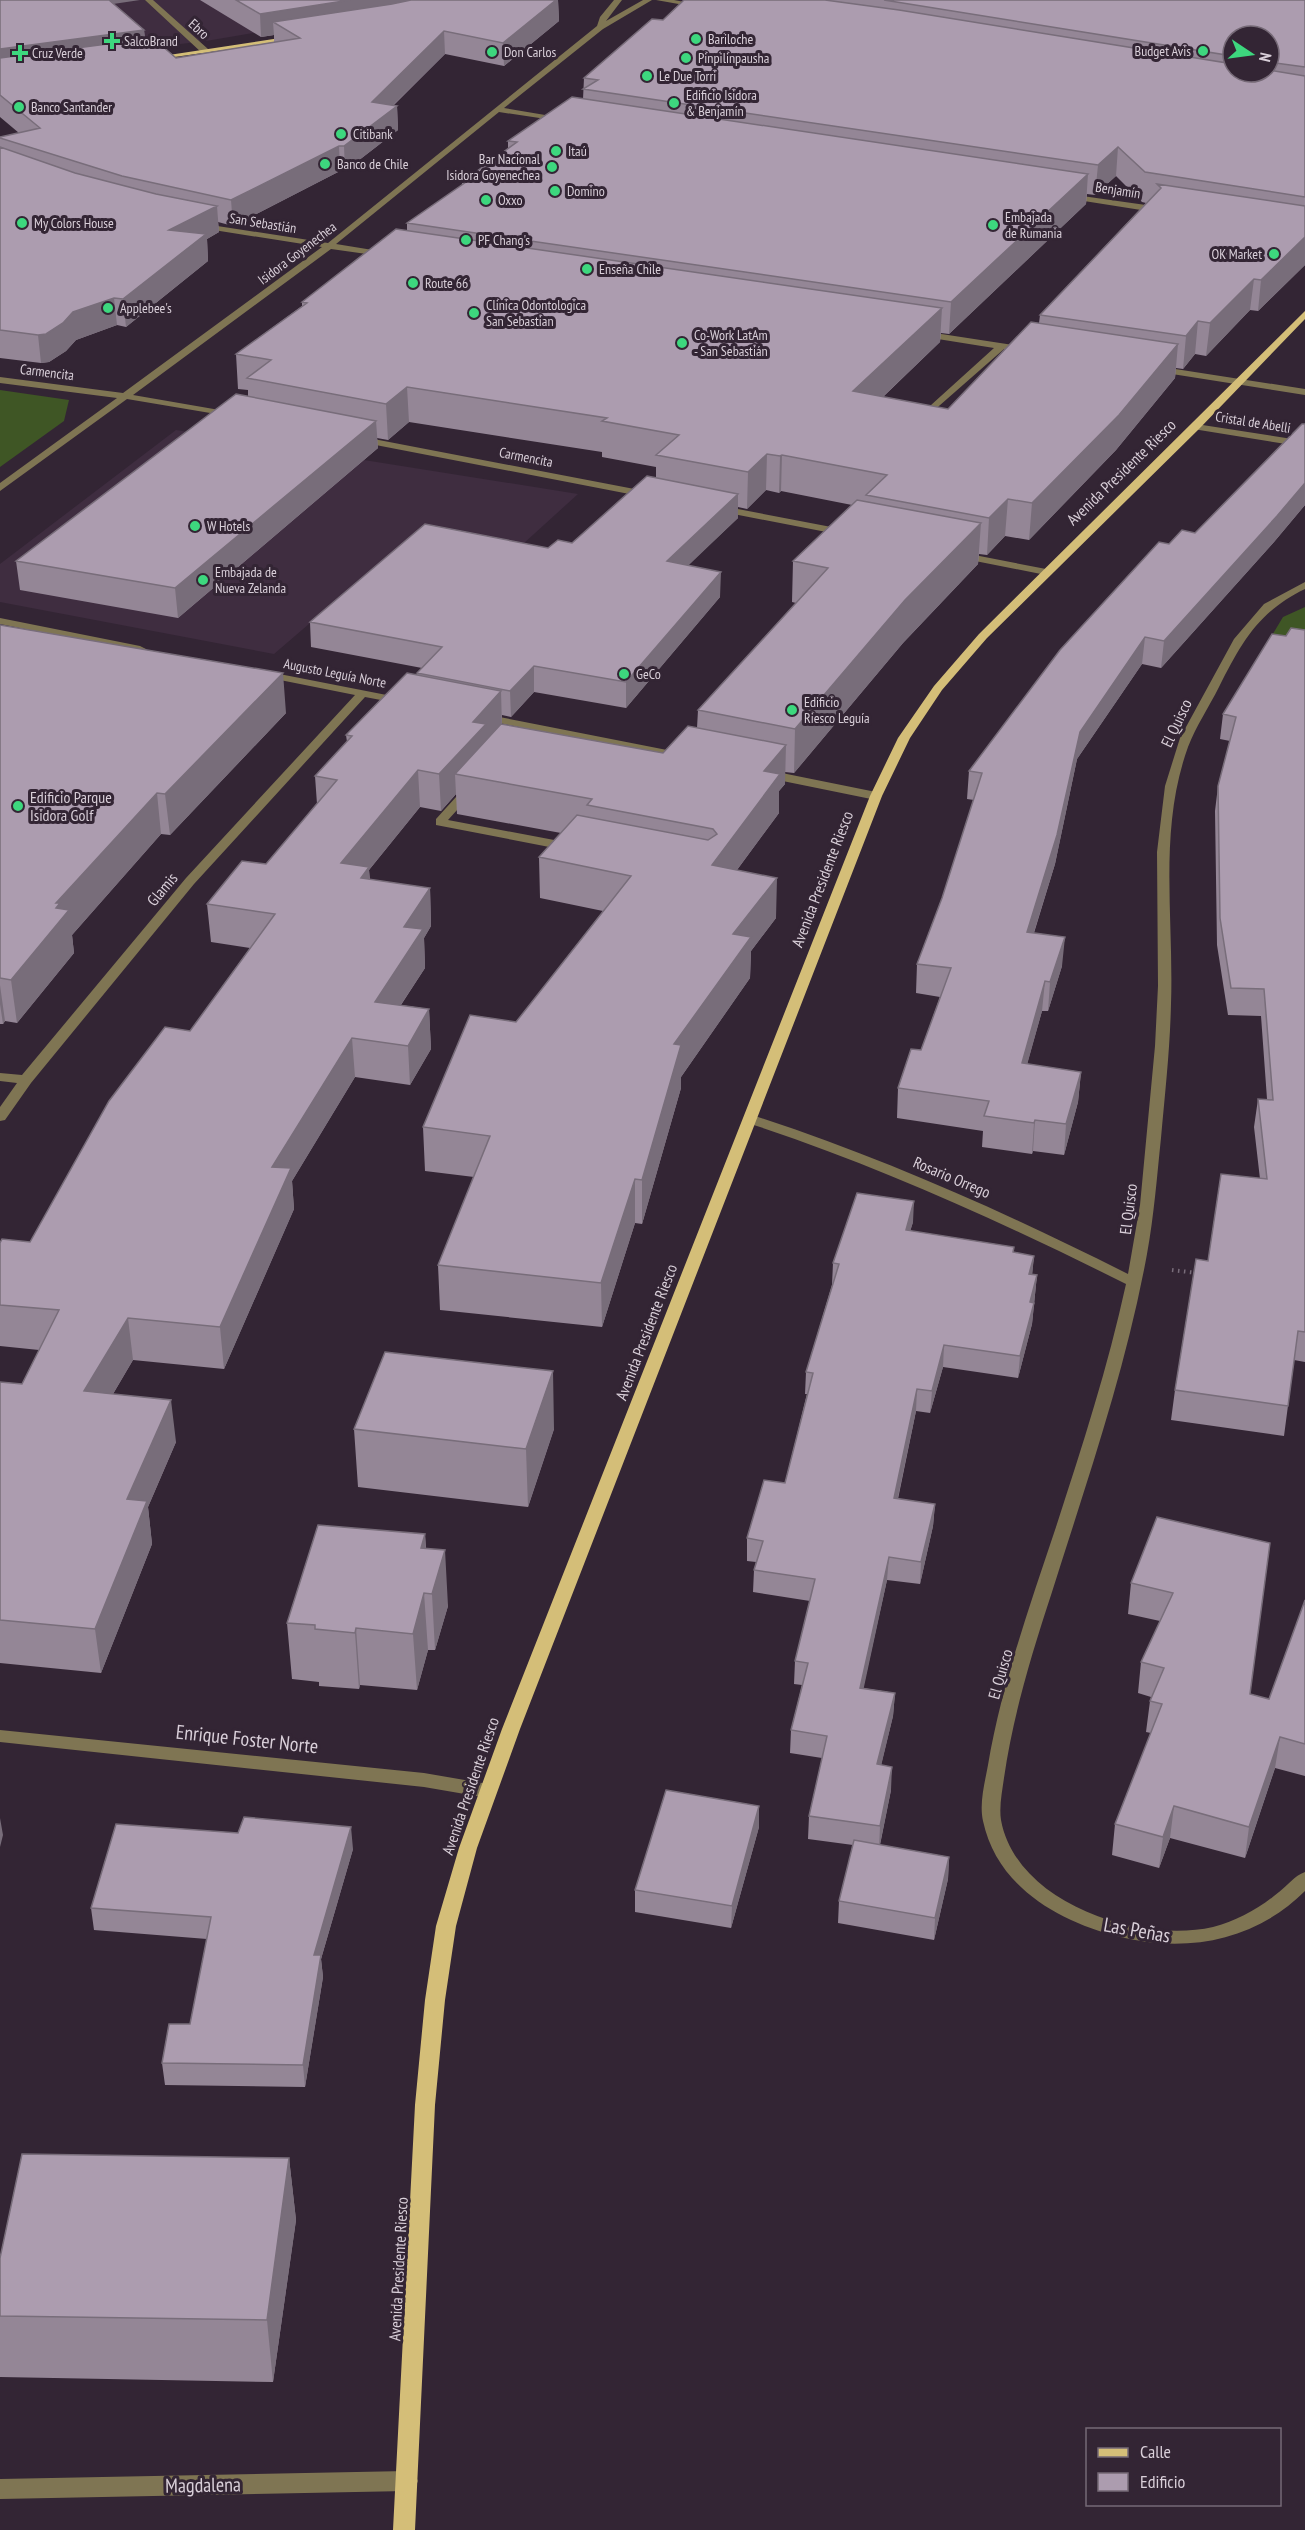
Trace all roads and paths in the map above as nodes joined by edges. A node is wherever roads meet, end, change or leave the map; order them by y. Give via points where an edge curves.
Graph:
1 (149, 0) edge
2 (618, 0) edge
3 (648, 0) edge
4 (660, 0) edge
5 (714, 7) edge
6 (600, 27) junction
7 (302, 37) edge
8 (205, 51) junction
9 (145, 59) edge
10 (500, 110) junction
11 (578, 122) edge
12 (1059, 195) edge
13 (1164, 211) edge
14 (196, 224) edge
15 (328, 247) junction
16 (392, 256) edge
17 (1305, 314) edge
18 (908, 332) edge
19 (1002, 346) junction
20 (1037, 351) edge
21 (1141, 367) edge
22 (0, 380) edge
23 (1240, 381) junction
24 (1305, 392) edge
25 (125, 396) junction
26 (239, 416) edge
27 (923, 417) edge
28 (1196, 427) junction
29 (352, 438) edge
30 (1305, 444) edge
31 (0, 488) edge
32 (665, 498) edge
33 (700, 504) edge
34 (864, 536) edge
35 (945, 552) edge
36 (1046, 572) junction
37 (1305, 585) edge
38 (0, 621) edge
39 (147, 651) edge
40 (253, 672) edge
41 (363, 693) junction
42 (419, 704) edge
43 (475, 716) edge
44 (532, 727) junction
45 (518, 739) edge
46 (681, 757) edge
47 (750, 771) edge
48 (478, 780) edge
49 (876, 796) junction
50 (580, 849) edge
51 (0, 1077) edge
52 (26, 1080) junction
53 (0, 1117) edge
54 (750, 1119) junction
55 (1138, 1265) junction
56 (1205, 1274) edge
57 (1133, 1282) junction
58 (0, 1736) edge
59 (488, 1791) junction
60 (1008, 1863) joint
61 (1305, 1880) edge
62 (407, 2481) junction
63 (0, 2489) edge
64 (404, 2530) edge

1 - 8 street, Ebro
2 - 6 street, Isidora Goyenechea
3 - 6 street, Isidora Goyenechea
4 - 5 street
6 - 10 street, Isidora Goyenechea
7 - 8 main road
8 - 9 main road
10 - 11 street
10 - 15 street, Isidora Goyenechea
12 - 13 street, Benjamín
14 - 15 street, San Sebastián
15 - 16 street, San Sebastián
15 - 25 street, Isidora Goyenechea
17 - 23 main road, Avenida Presidente Riesco
18 - 19 street
19 - 20 street
19 - 27 street
21 - 23 street
22 - 25 street, Carmencita
23 - 24 street
23 - 28 main road, Avenida Presidente Riesco
25 - 26 street, Carmencita
25 - 31 street, Isidora Goyenechea
28 - 30 street, Cristal de Abelli
28 - 36 main road, Avenida Presidente Riesco
29 - 32 street, Carmencita
33 - 34 street
35 - 36 street
36 - 49 main road, Avenida Presidente Riesco via 938,688 896,751
37 - 55 street, El Quisco via 1271,603 1240,639 1183,744 1174,776 1167,808 1163,868 1165,991 1157,1106
38 - 39 street
40 - 41 street, Augusto Leguía Norte
41 - 42 street, Augusto Leguía Norte
41 - 52 street, Glamis via 190,881
43 - 44 street
44 - 45 street
44 - 46 street
47 - 49 street
48 - 50 street via 440,822
49 - 54 main road, Avenida Presidente Riesco
51 - 52 street
52 - 53 street, Glamis
54 - 57 street, Rosario Orrego via 863,1159 1052,1241
54 - 59 main road, Avenida Presidente Riesco
55 - 56 path
55 - 57 street, El Quisco
57 - 60 street, El Quisco via 1109,1385 1015,1683 999,1752 992,1822 996,1841
58 - 59 street, Enrique Foster Norte via 424,1780
59 - 62 main road, Avenida Presidente Riesco via 446,1926 435,2000 425,2105
60 - 61 street, Las Peñas via 1027,1884 1066,1910 1124,1932 1166,1938 1204,1936 1232,1928 1291,1895
62 - 63 street, Magdalena
62 - 64 main road, Avenida Presidente Riesco

